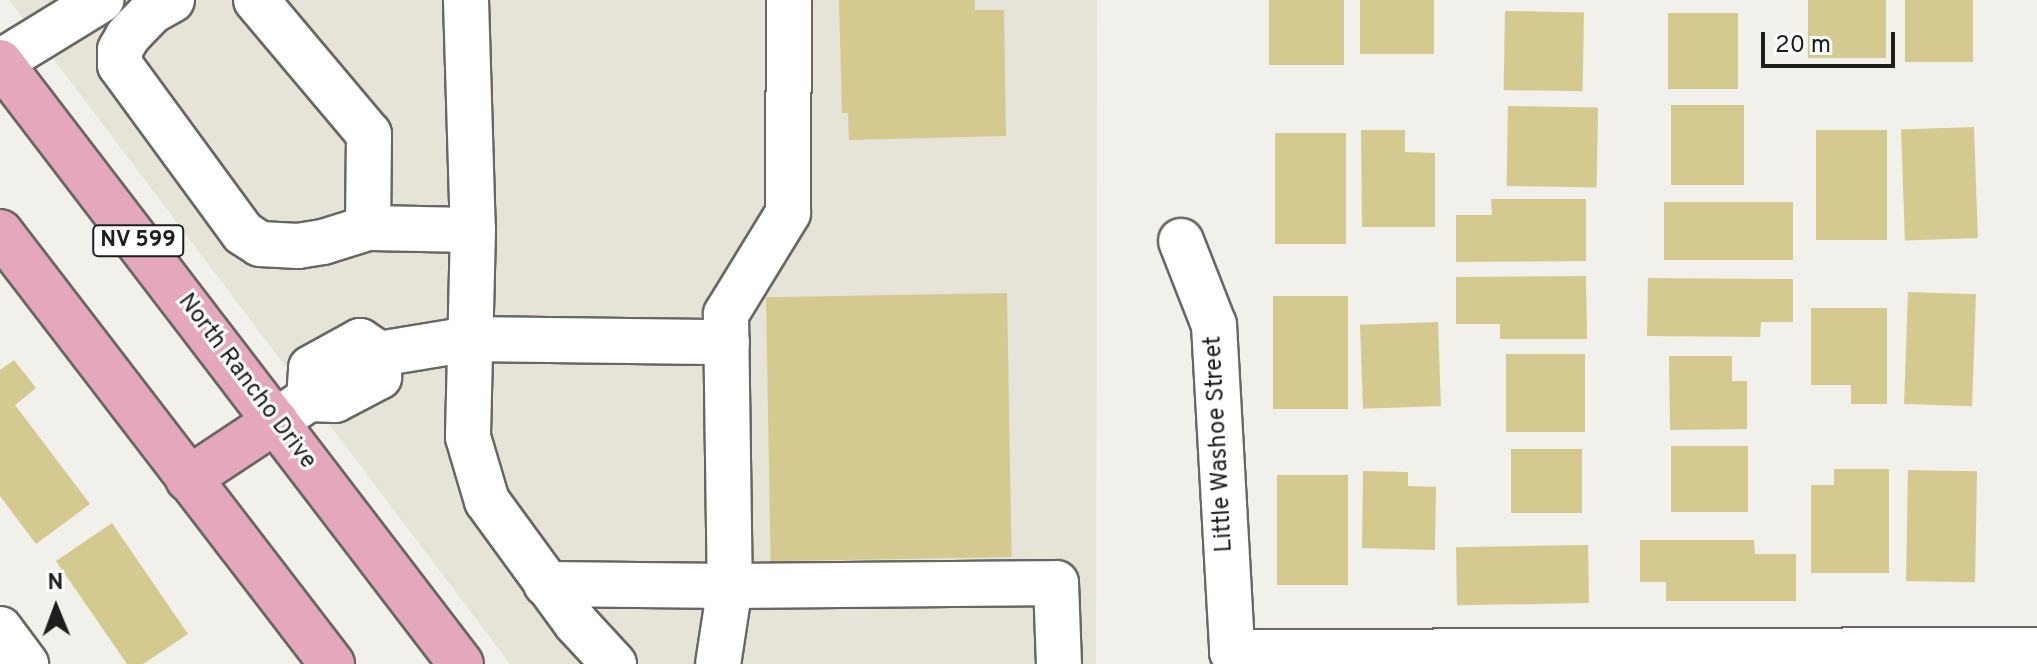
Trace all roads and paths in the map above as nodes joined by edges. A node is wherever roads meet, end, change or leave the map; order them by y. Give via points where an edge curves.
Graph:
1 (101, 0) edge
2 (172, 0) edge
3 (256, 0) edge
4 (466, 0) edge
5 (789, 0) edge
6 (0, 62) edge
7 (368, 228) junction
8 (473, 230) junction
9 (0, 232) edge
10 (1181, 241) dead end
11 (470, 339) junction
12 (727, 342) junction
13 (292, 410) junction
14 (188, 479) junction
15 (546, 584) junction
16 (730, 586) junction
17 (0, 629) edge
18 (2037, 650) edge
19 (1940, 657) edge
20 (26, 664) edge
21 (332, 664) edge
22 (461, 664) edge
23 (614, 664) edge
24 (718, 664) edge
25 (1059, 664) edge

1 - 6 street
2 - 7 street via 152,11 128,36 120,65 243,233 260,244 298,246
3 - 7 street via 369,134
4 - 8 street
5 - 12 street via 788,213 726,314
6 - 13 main road, North Rancho Drive / NV 599
7 - 8 street
8 - 11 street
9 - 14 main road
10 - 19 street, Little Washoe Street via 1214,325 1232,652
11 - 12 street
11 - 13 street via 379,354 360,341 311,368
11 - 15 street via 468,437 487,501
12 - 16 street
13 - 14 main road
13 - 22 main road, North Rancho Drive / NV 599
14 - 21 main road
15 - 16 street
15 - 23 street
16 - 24 street
16 - 25 street via 1056,583
17 - 20 street
18 - 19 street

